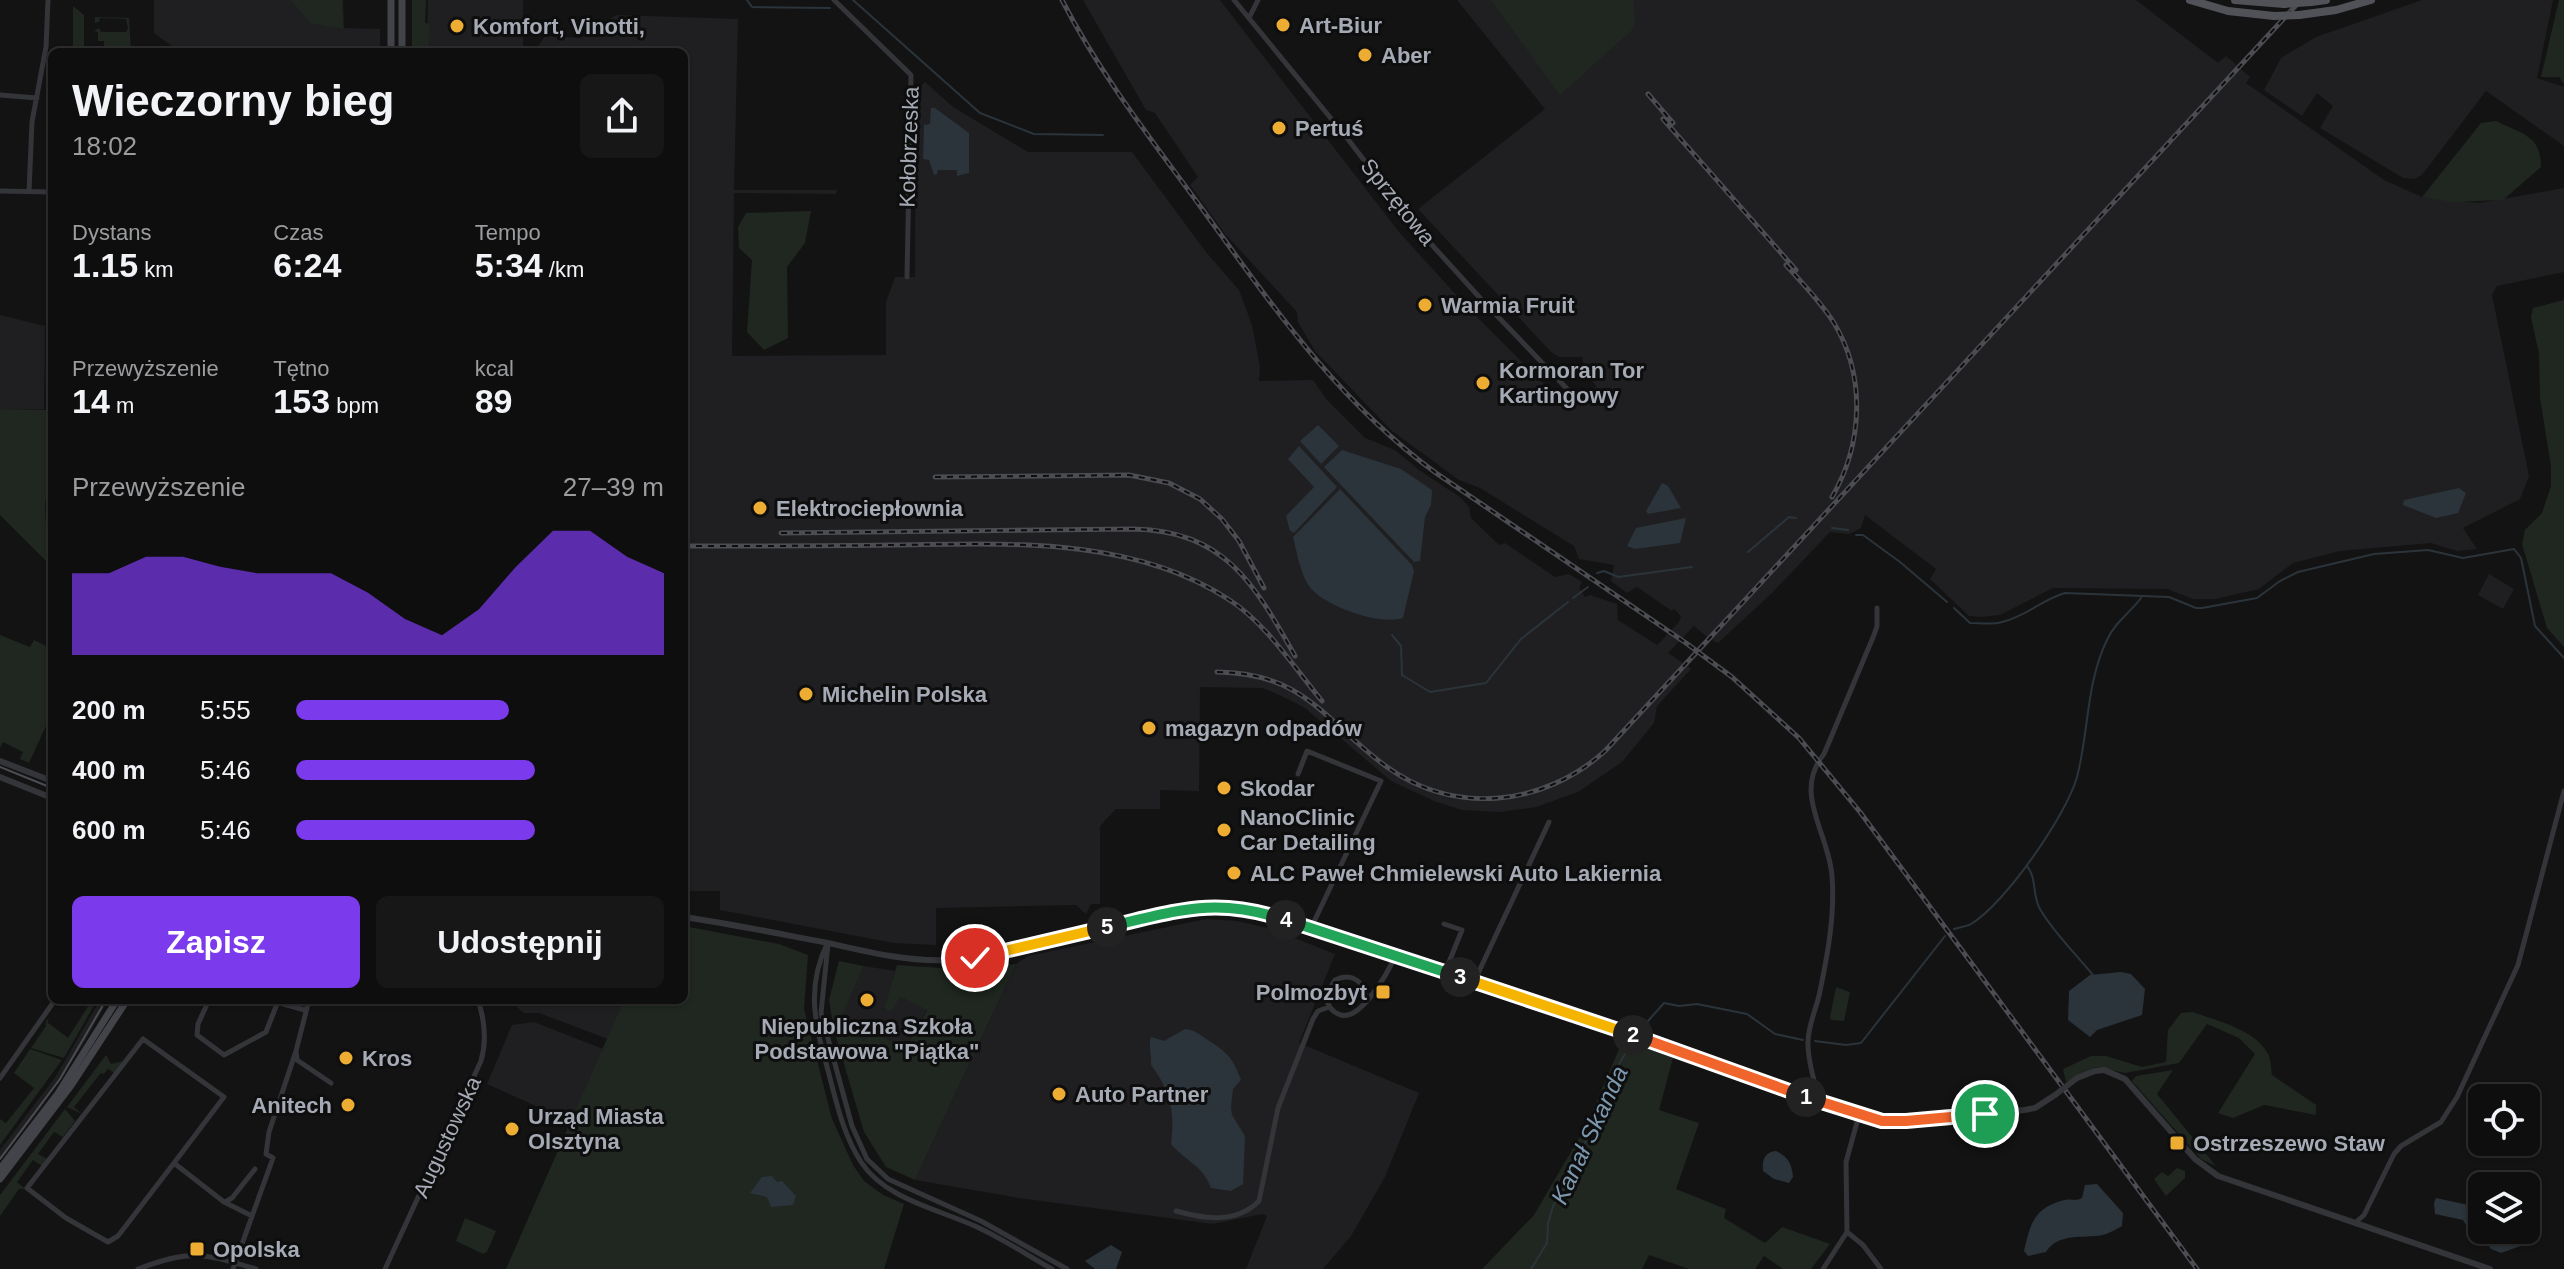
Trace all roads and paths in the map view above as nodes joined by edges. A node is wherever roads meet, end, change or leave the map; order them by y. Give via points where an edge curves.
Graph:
1 (48, 0) edge
2 (391, 0) edge
3 (402, 0) edge
4 (834, 0) edge
5 (1234, 0) edge
6 (1258, 0) edge
7 (2190, 0) edge
8 (2235, 0) edge
9 (2326, 0) edge
10 (2371, 0) edge
11 (1249, 18) junction
12 (391, 48) edge
13 (402, 48) edge
14 (0, 95) edge
15 (37, 98) junction
16 (0, 191) edge
17 (29, 192) junction
18 (48, 192) edge
19 (907, 277) dead end
20 (1572, 394) dead end
21 (1877, 608) dead end
22 (0, 761) edge
23 (1298, 774) dead end
24 (0, 777) edge
25 (48, 780) edge
26 (48, 780) edge
27 (36, 791) junction
28 (2564, 791) edge
29 (48, 796) edge
30 (1549, 822) dead end
31 (688, 918) edge
32 (1444, 924) dead end
33 (1311, 928) junction
34 (828, 944) junction
35 (1395, 956) junction
36 (1445, 972) junction
37 (1474, 982) junction
38 (1377, 986) junction
39 (1363, 987) junction
40 (1366, 999) junction
41 (52, 1004) edge
42 (114, 1004) edge
43 (124, 1004) edge
44 (207, 1004) edge
45 (277, 1004) joint
46 (307, 1004) edge
47 (479, 1004) edge
48 (1329, 1007) junction
49 (305, 1010) junction
50 (296, 1051) junction
51 (0, 1078) edge
52 (331, 1083) dead end
53 (1815, 1100) junction
54 (1859, 1115) junction
55 (174, 1163) junction
56 (0, 1169) edge
57 (255, 1169) dead end
58 (0, 1179) edge
59 (224, 1202) junction
60 (1176, 1211) dead end
61 (252, 1216) junction
62 (2355, 1223) junction
63 (1847, 1232) junction
64 (234, 1266) edge
65 (138, 1269) edge
66 (256, 1269) edge
67 (385, 1269) edge
68 (1052, 1269) edge
69 (1067, 1269) edge
70 (1823, 1269) edge
71 (1881, 1269) edge
72 (2490, 1269) edge

1 - 15 street
2 - 12 main road
3 - 13 main road
4 - 19 street, Kołobrzeska via 911,75
5 - 11 street, Sprzętowa
6 - 11 street
7 - 10 main road, bridge via 2274,16 2336,10
8 - 9 main road, bridge
11 - 20 street, Sprzętowa via 1413,224
14 - 15 street
15 - 17 street
16 - 17 street
17 - 18 street
21 - 53 street via 1874,635 1810,780 1832,872 1832,917 1807,1042
22 - 25 street
23 - 33 street via 1307,751 1381,781
24 - 27 street
26 - 27 street via 27,778
27 - 29 street
28 - 62 street via 2518,965 2457,1097 2441,1122 2394,1154
30 - 37 street
31 - 34 street
32 - 36 street via 1462,930
33 - 34 street via 1264,913 1212,906 975,958 927,960
33 - 35 street
34 - 68 street via 814,988 814,1020 847,1135 862,1164 890,1190 978,1227
34 - 69 street via 822,1020 852,1126 867,1159 888,1179 981,1221
35 - 36 street
35 - 38 street
36 - 37 street
37 - 53 street
38 - 39 street
38 - 40 street
39 - 40 street
39 - 48 street via 1347,976 1335,980 1327,989
40 - 48 street via 1348,1016
41 - 51 street
42 - 56 main road via 57,1095
43 - 58 main road
44 - 45 street via 197,1035 224,1055 266,1032
45 - 49 street
46 - 49 street
47 - 67 street, Augustowska via 485,1050
48 - 60 street via 1313,1019 1278,1108 1259,1201 1249,1211 1215,1219
49 - 50 street
50 - 52 street via 302,1065
50 - 61 street via 269,1132 266,1154 273,1158
53 - 54 street
54 - 62 street, bridge via 1906,1121 2035,1108 2077,1078 2095,1071 2114,1072 2205,1169
54 - 63 street via 1846,1162
55 - 55 street via 108,1242 27,1188 143,1039 224,1097
55 - 59 street
57 - 59 street
59 - 61 street
61 - 64 street
62 - 72 street
63 - 70 street
63 - 71 street
64 - 65 street via 205,1255 183,1254
64 - 66 street

